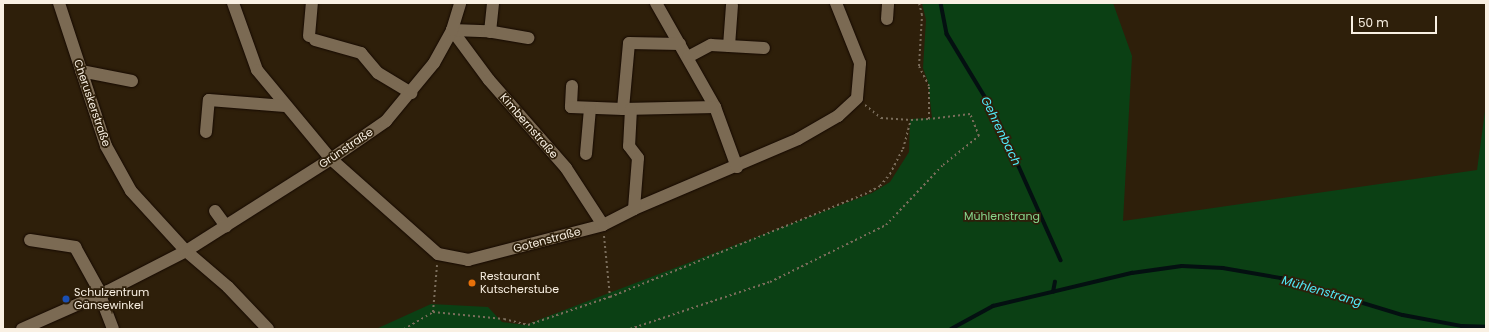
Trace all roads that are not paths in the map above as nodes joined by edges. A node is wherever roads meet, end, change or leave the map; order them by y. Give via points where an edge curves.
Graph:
1 (59, 3) edge
2 (233, 3) edge
3 (312, 3) edge
4 (460, 3) edge
5 (493, 3) edge
6 (656, 3) edge
7 (836, 3) edge
8 (888, 3) edge
9 (732, 5) dead end
10 (887, 19) dead end
11 (452, 30) junction
12 (490, 32) junction
13 (528, 38) dead end
14 (680, 44) junction
15 (729, 46) junction
16 (764, 48) dead end
17 (688, 57) junction
18 (81, 71) junction
19 (132, 80) dead end
20 (572, 86) dead end
21 (411, 93) junction
22 (285, 106) junction
23 (590, 108) junction
24 (715, 108) junction
25 (627, 109) junction
26 (206, 132) dead end
27 (586, 154) dead end
28 (331, 160) junction
29 (737, 167) junction
30 (634, 209) junction
31 (215, 212) dead end
32 (602, 225) junction
33 (226, 226) junction
34 (30, 240) dead end
35 (186, 251) junction
36 (100, 295) junction
37 (22, 329) edge
38 (113, 329) edge
39 (268, 329) edge

1 - 18 street, Cheruskerstraße
2 - 22 street, Gotenstraße via 257,70
3 - 21 street via 312,38 361,52 378,73
4 - 11 street, Grünstraße
5 - 12 street
6 - 14 street
7 - 29 street, Gotenstraße via 860,63 857,98 838,116 798,139
8 - 10 street
9 - 15 street
11 - 12 street
11 - 21 street, Grünstraße via 434,63
11 - 32 street, Kimbernstraße via 489,80 566,168
12 - 13 street
14 - 17 street
14 - 25 street via 629,43
15 - 16 street
15 - 17 street via 710,45
17 - 24 street
18 - 19 street
18 - 35 street, Cheruskerstraße via 106,146 131,191
20 - 23 street via 571,107
21 - 28 street, Grünstraße via 386,121
22 - 26 street via 209,100
22 - 28 street, Gotenstraße
23 - 25 street
23 - 27 street
24 - 25 street
24 - 29 street
25 - 30 street via 629,146 638,158
28 - 32 street, Gotenstraße via 438,254 468,260
28 - 33 street, Grünstraße
29 - 30 street, Gotenstraße
30 - 32 street, Gotenstraße
31 - 33 street
33 - 35 street, Grünstraße
34 - 36 street via 76,247
35 - 36 street, Grünstraße
35 - 39 street via 228,287
36 - 37 street, Grünstraße
36 - 38 street

